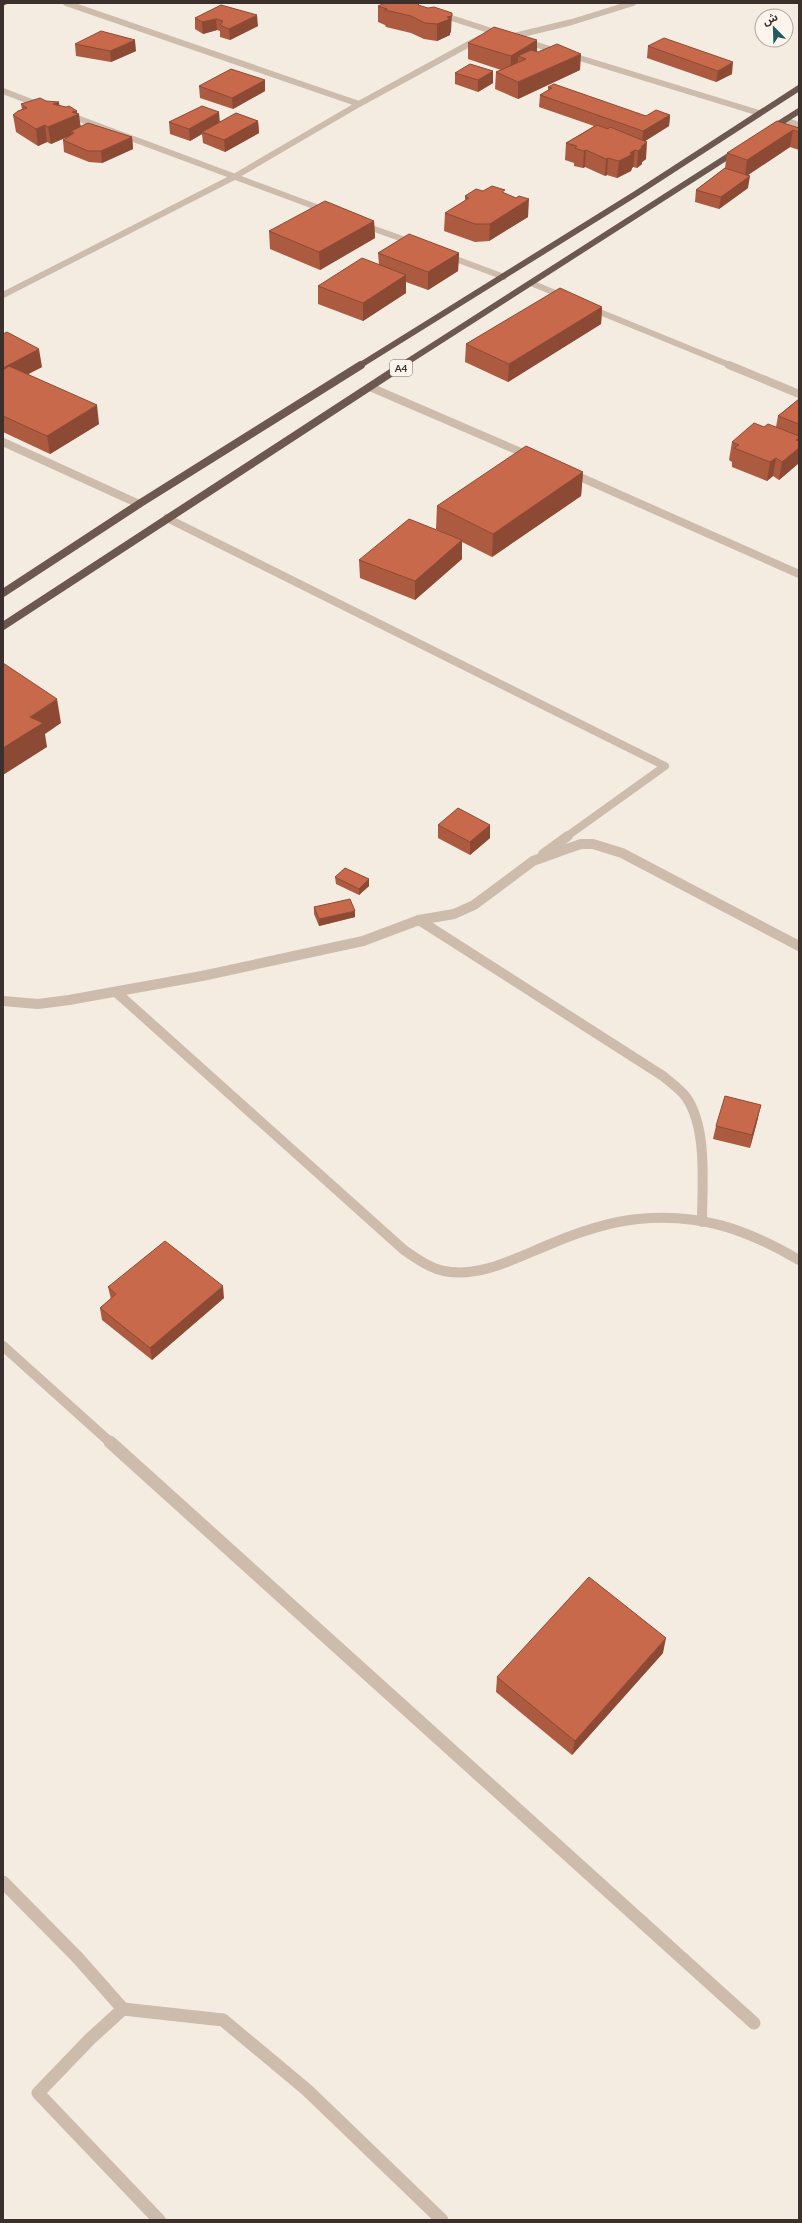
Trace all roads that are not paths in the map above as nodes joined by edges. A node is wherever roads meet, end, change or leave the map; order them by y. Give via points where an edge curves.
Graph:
1 (66, 3) edge
2 (633, 3) edge
3 (433, 12) edge
4 (492, 32) junction
5 (510, 37) junction
6 (799, 88) edge
7 (3, 91) edge
8 (359, 104) junction
9 (48, 108) edge
10 (799, 111) edge
11 (63, 113) edge
12 (759, 113) junction
13 (785, 120) junction
14 (799, 125) edge
15 (765, 133) edge
16 (745, 146) edge
17 (234, 176) junction
18 (332, 213) edge
19 (354, 221) edge
20 (421, 246) edge
21 (436, 252) edge
22 (504, 277) junction
23 (531, 283) junction
24 (3, 295) edge
25 (575, 301) edge
26 (582, 304) edge
27 (370, 387) junction
28 (799, 394) edge
29 (3, 442) edge
30 (537, 458) edge
31 (566, 471) edge
32 (139, 504) junction
33 (167, 518) junction
34 (799, 574) edge
35 (3, 593) edge
36 (3, 626) edge
37 (533, 861) junction
38 (419, 920) junction
39 (799, 946) edge
40 (116, 992) junction
41 (3, 1001) edge
42 (702, 1222) junction
43 (799, 1260) edge
44 (3, 1346) edge
45 (3, 1882) edge
46 (123, 2009) junction
47 (754, 2023) dead end
48 (159, 2220) edge
49 (442, 2220) edge

1 - 8 street
2 - 5 street via 572,22
3 - 4 street
4 - 5 street
4 - 8 street
5 - 12 street
6 - 12 highway, A4
7 - 9 street
8 - 17 street
10 - 13 highway
11 - 17 street
12 - 22 highway, A4
13 - 14 street
13 - 15 highway
16 - 23 highway, A4
17 - 18 street
17 - 24 street
19 - 20 street
21 - 22 street
22 - 32 highway, A4
23 - 25 street
23 - 27 highway, A4
26 - 28 street
27 - 30 street
27 - 33 highway, A4
29 - 32 street
31 - 34 street
32 - 35 highway, A4
33 - 36 highway, A4
33 - 37 street via 665,766
37 - 38 street via 474,904 454,914
37 - 39 street via 581,844 606,847
38 - 40 street via 364,941
38 - 42 street via 663,1076 686,1098 694,1111 699,1128
40 - 41 street via 38,1004
40 - 42 street via 398,1245 425,1264 445,1271 471,1271 510,1260 607,1225 638,1219
42 - 43 street via 740,1230 772,1244
44 - 47 street
45 - 46 street via 77,1957
46 - 48 street via 38,2093
46 - 49 street via 223,2020 307,2090

